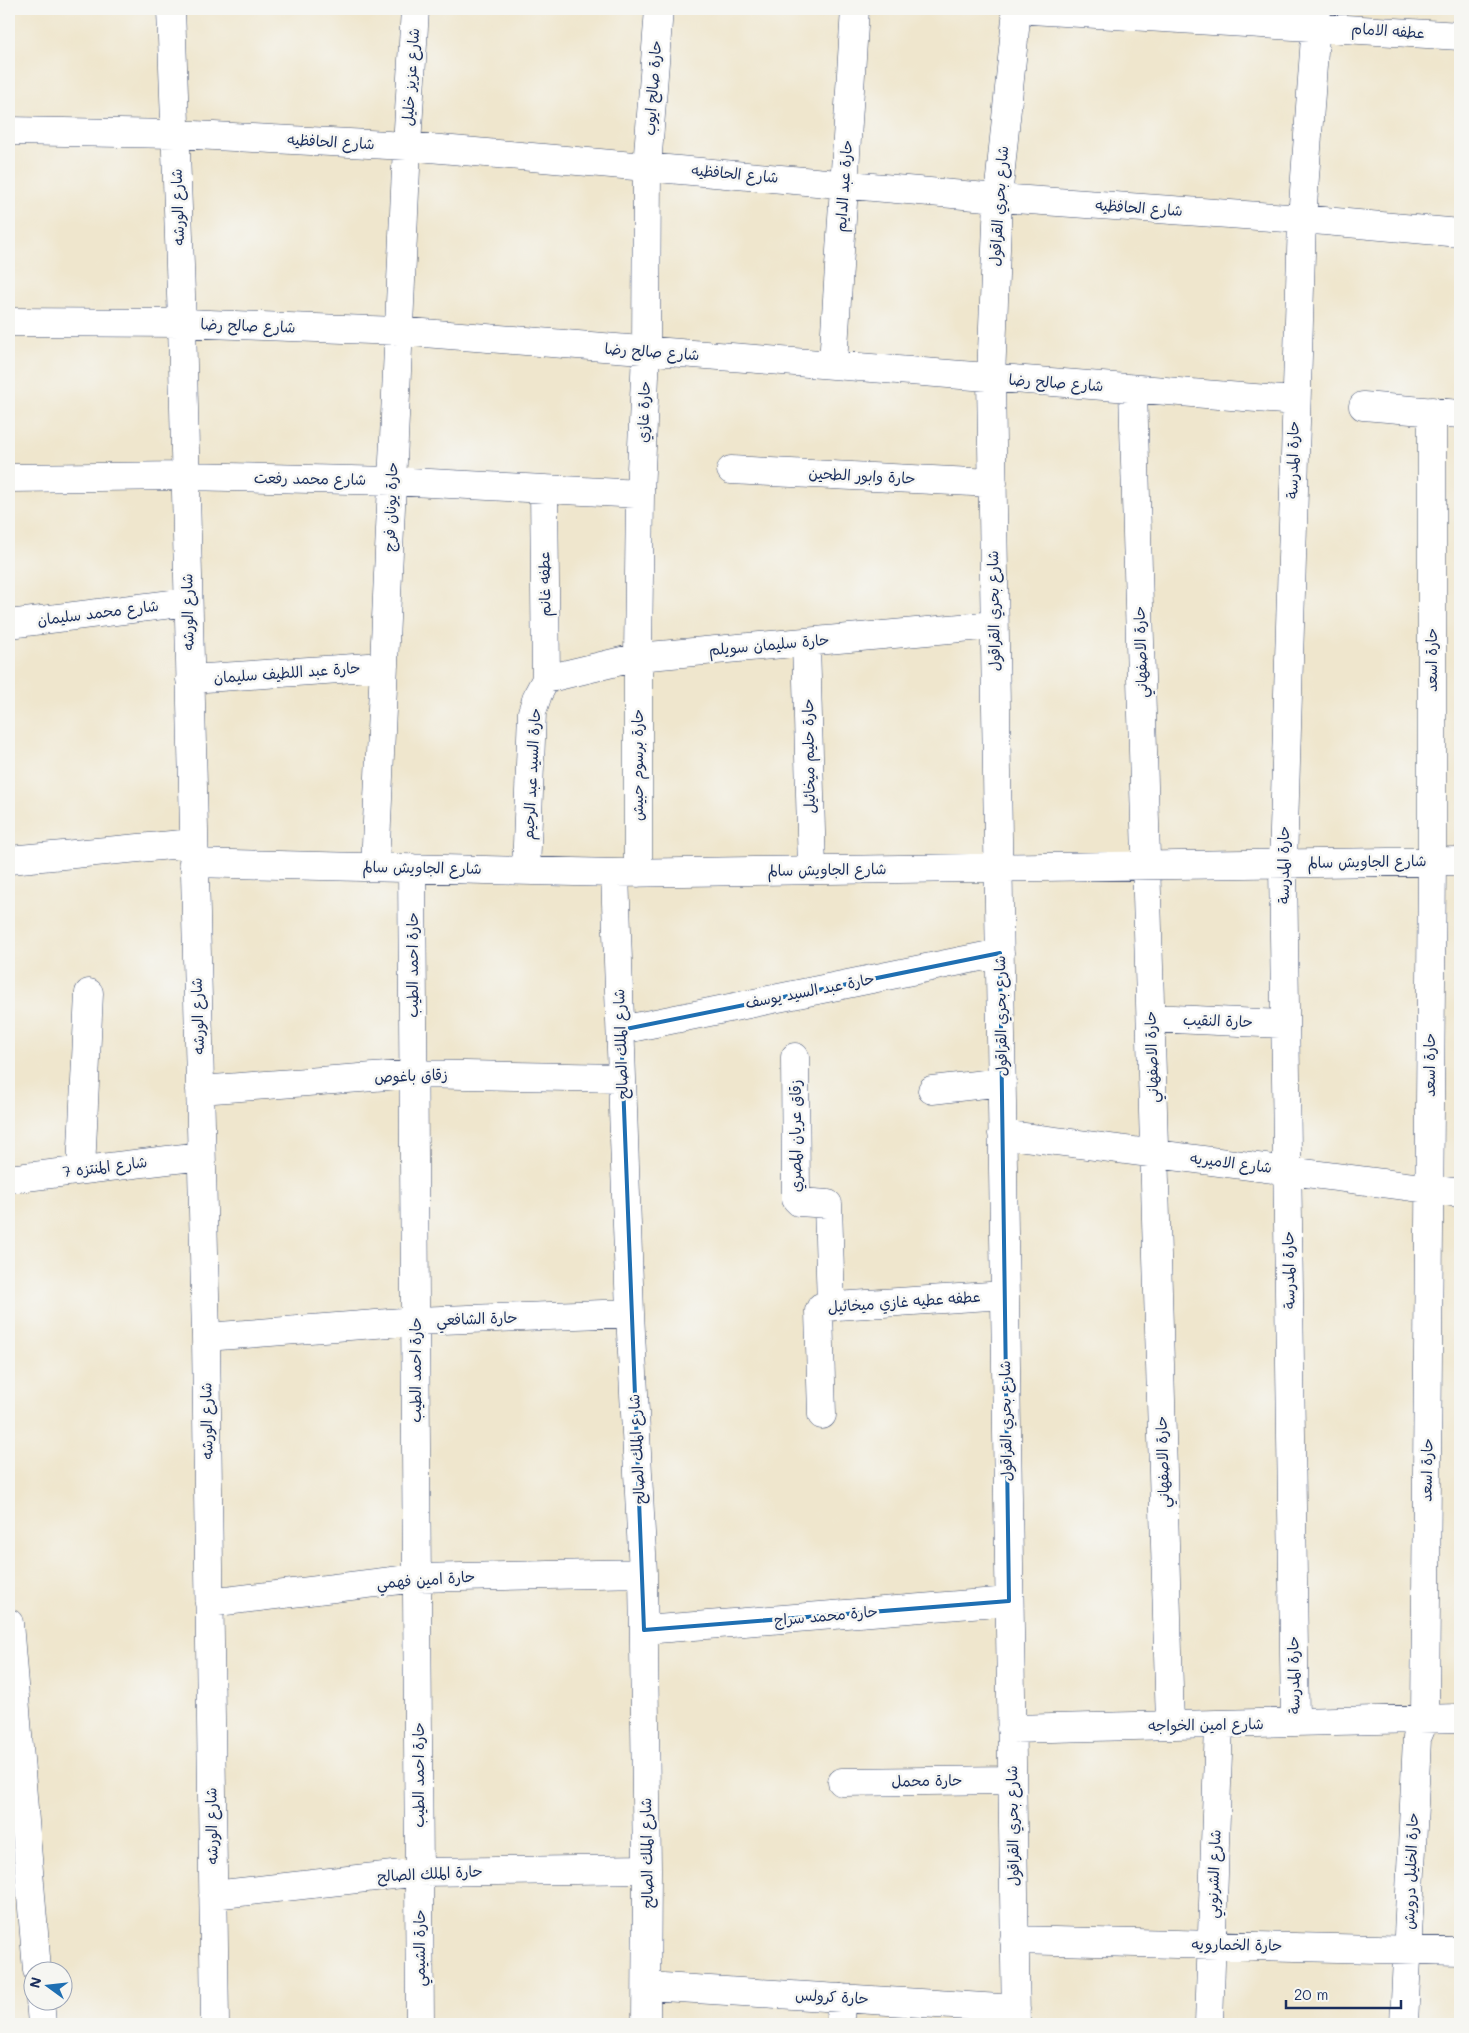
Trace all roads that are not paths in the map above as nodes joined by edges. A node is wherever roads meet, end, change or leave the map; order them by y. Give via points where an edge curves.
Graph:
1 (172, 9) edge
2 (415, 9) edge
3 (659, 9) edge
4 (855, 9) edge
5 (1016, 9) edge
6 (1317, 17) edge
7 (1460, 36) edge
8 (9, 131) edge
9 (175, 134) junction
10 (407, 146) junction
11 (647, 167) junction
12 (844, 184) junction
13 (998, 198) junction
14 (1302, 219) junction
15 (1460, 233) edge
16 (9, 322) edge
17 (182, 323) junction
18 (398, 331) junction
19 (646, 352) junction
20 (833, 364) junction
21 (991, 378) junction
22 (1133, 389) junction
23 (1295, 401) junction
24 (1363, 406) dead end
25 (1432, 412) junction
26 (1460, 414) edge
27 (731, 470) dead end
28 (186, 476) junction
29 (9, 478) edge
30 (392, 481) junction
31 (993, 483) junction
32 (544, 489) junction
33 (640, 494) junction
34 (188, 602) junction
35 (9, 624) edge
36 (994, 625) junction
37 (806, 642) junction
38 (638, 658) junction
39 (384, 666) junction
40 (190, 679) junction
41 (546, 679) junction
42 (193, 853) junction
43 (9, 860) edge
44 (1432, 861) junction
45 (1460, 861) edge
46 (1283, 864) junction
47 (1147, 866) junction
48 (375, 867) junction
49 (412, 868) junction
50 (998, 868) junction
51 (812, 870) junction
52 (526, 871) junction
53 (627, 873) junction
54 (1000, 953) junction
55 (89, 993) dead end
56 (1151, 1018) junction
57 (1285, 1024) junction
58 (621, 1030) junction
59 (796, 1057) dead end
60 (414, 1074) junction
61 (622, 1078) junction
62 (1002, 1082) junction
63 (200, 1090) junction
64 (932, 1090) dead end
65 (1002, 1134) junction
66 (1155, 1153) junction
67 (200, 1156) junction
68 (81, 1170) junction
69 (1287, 1170) junction
70 (9, 1178) edge
71 (1429, 1189) junction
72 (1460, 1193) edge
73 (1005, 1295) junction
74 (831, 1307) junction
75 (630, 1313) junction
76 (415, 1321) junction
77 (206, 1337) junction
78 (822, 1415) dead end
79 (643, 1573) junction
80 (417, 1578) junction
81 (1009, 1601) junction
82 (209, 1603) junction
83 (9, 1623) edge
84 (644, 1630) junction
85 (1424, 1718) junction
86 (1460, 1718) edge
87 (1295, 1722) junction
88 (1219, 1724) junction
89 (1170, 1726) junction
90 (1012, 1729) junction
91 (1012, 1780) junction
92 (842, 1782) dead end
93 (647, 1869) junction
94 (420, 1872) junction
95 (213, 1895) junction
96 (1014, 1940) junction
97 (1212, 1945) junction
98 (1408, 1949) junction
99 (1460, 1951) edge
100 (36, 1960) edge
101 (647, 1986) junction
102 (41, 2010) edge
103 (840, 2011) edge
104 (1016, 2016) edge
105 (42, 2024) edge
106 (214, 2024) edge
107 (420, 2024) edge
108 (646, 2024) edge
109 (1209, 2024) edge
110 (1404, 2024) edge

1 - 9 street, شارع الورشه
2 - 10 street, شارع عزيز خليل
3 - 11 street, حارة صالح ايوب
4 - 12 street, حارة عبد الدايم
5 - 6 street, عطفه الامام
5 - 13 street, شارع بحري القراقول
6 - 7 street, عطفه الامام
6 - 14 street, حارة المدرسة
8 - 9 street, شارع الحافظيه
9 - 10 street, شارع الحافظيه
9 - 17 street, شارع الورشه
10 - 11 street, شارع الحافظيه
10 - 18 street, حارة يونان فرج
11 - 12 street, شارع الحافظيه
11 - 19 street, حارة غازي
12 - 13 street, شارع الحافظيه
12 - 20 street, حارة عبد الدايم
13 - 14 street, شارع الحافظيه
13 - 21 street, شارع بحري القراقول
14 - 15 street, شارع الحافظيه
14 - 23 street, حارة المدرسة
16 - 17 street, شارع صالح رضا
17 - 18 street, شارع صالح رضا
17 - 28 street, شارع الورشه
18 - 19 street, شارع صالح رضا
18 - 30 street, حارة يونان فرج
19 - 20 street, شارع صالح رضا
19 - 33 street, حارة غازي
20 - 21 street, شارع صالح رضا
21 - 22 street, شارع صالح رضا
21 - 31 street, شارع بحري القراقول
22 - 23 street, شارع صالح رضا
22 - 47 street, حارة الاصفهاني
23 - 46 street, حارة المدرسة
24 - 25 street
25 - 26 street
25 - 44 street, حارة اسعد
27 - 31 street, حارة وابور الطحين
28 - 29 street, شارع محمد رفعت
28 - 30 street, شارع محمد رفعت
28 - 34 street, شارع الورشه
30 - 32 street, شارع محمد رفعت
30 - 39 street, حارة يونان فرج
31 - 36 street, شارع بحري القراقول
32 - 33 street, شارع محمد رفعت
32 - 41 street, عطفه غانم
33 - 38 street, حارة غازي
34 - 35 street, شارع محمد سليمان
34 - 40 street, شارع الورشه
36 - 37 street, حارة سليمان سويلم
36 - 50 street, شارع بحري القراقول
37 - 38 street, حارة سليمان سويلم
37 - 51 street, حارة حليم ميخائيل
38 - 41 street, حارة سليمان سويلم
38 - 53 street, حارة برسوم حبيش
39 - 40 street, حارة عبد اللطيف سليمان
39 - 48 street, حارة يونان فرج
40 - 42 street, شارع الورشه
41 - 52 street, حارة السيد عبد الرحيم via 532,712
42 - 43 street, شارع الجاويش سالم
42 - 48 street, شارع الجاويش سالم
42 - 63 street, شارع الورشه
44 - 45 street, شارع الجاويش سالم
44 - 46 street, شارع الجاويش سالم
44 - 71 street, حارة اسعد
46 - 47 street, شارع الجاويش سالم
46 - 57 street, حارة المدرسة
47 - 50 street, شارع الجاويش سالم
47 - 56 street, حارة الاصفهاني
48 - 49 street, شارع الجاويش سالم
49 - 52 street, شارع الجاويش سالم
49 - 60 street, حارة احمد الطيب
50 - 51 street, شارع الجاويش سالم
50 - 54 street, شارع بحري القراقول
51 - 53 street, شارع الجاويش سالم
52 - 53 street, شارع الجاويش سالم
53 - 58 street, شارع الملك الصالح
54 - 58 street, حارة عبد السيد يوسف
54 - 62 street, شارع بحري القراقول
55 - 68 street
56 - 57 street, حارة النقيب
56 - 66 street, حارة الاصفهاني
57 - 69 street, حارة المدرسة
58 - 61 street, شارع الملك الصالح
59 - 74 street, زقاق عريان المصري via 796,1199 828,1204
60 - 61 street, زقاق باغوص
60 - 63 street, زقاق باغوص
60 - 76 street, حارة احمد الطيب
61 - 75 street, شارع الملك الصالح
62 - 64 street
62 - 65 street, شارع بحري القراقول
63 - 67 street, شارع الورشه
65 - 66 street, شارع الاميريه
65 - 73 street, شارع بحري القراقول
66 - 69 street, شارع الاميريه
66 - 89 street, حارة الاصفهاني
67 - 68 street, شارع المنتزه 7
67 - 77 street, شارع الورشه
68 - 70 street, شارع المنتزه 7
69 - 71 street, شارع الاميريه
69 - 87 street, حارة المدرسة
71 - 72 street, شارع الاميريه
71 - 85 street, حارة اسعد
73 - 74 street, عطفه عطيه غازي ميخائيل
73 - 81 street, شارع بحري القراقول
74 - 78 street, عطفه عطيه غازي ميخائيل via 819,1311
75 - 76 street, حارة الشافعي
75 - 79 street, شارع الملك الصالح
76 - 77 street, حارة الشافعي
76 - 80 street, حارة احمد الطيب
77 - 82 street, شارع الورشه
79 - 80 street, حارة امين فهمي
79 - 84 street, شارع الملك الصالح
80 - 82 street, حارة امين فهمي
80 - 94 street, حارة احمد الطيب
81 - 84 street, حارة محمد سراج
81 - 90 street, شارع بحري القراقول
82 - 95 street, شارع الورشه
83 - 100 street
84 - 93 street, شارع الملك الصالح
85 - 86 street, شارع امين الخواجه
85 - 87 street, شارع امين الخواجه
85 - 98 street, حارة الخليل درويش via 1417,1738
87 - 88 street, شارع امين الخواجه
88 - 89 street, شارع امين الخواجه
88 - 97 street, شارع الشرنوبي
89 - 90 street, شارع امين الخواجه
90 - 91 street, شارع بحري القراقول
91 - 92 street, حارة محمل
91 - 96 street, شارع بحري القراقول
93 - 94 street, حارة الملك الصالح
93 - 101 street, شارع الملك الصالح
94 - 95 street, حارة الملك الصالح
94 - 107 street, حارة الشيمي
95 - 106 street, شارع الورشه
96 - 97 street, حارة الخمارويه
96 - 104 street, شارع بحري القراقول
97 - 98 street, حارة الخمارويه
97 - 109 street, شارع الشرنوبي
98 - 99 street, حارة الخمارويه
98 - 110 street, حارة الخليل درويش
101 - 103 street, حارة كرولس
101 - 108 street, شارع الملك الصالح
102 - 105 street
103 - 104 street, حارة كرولس

